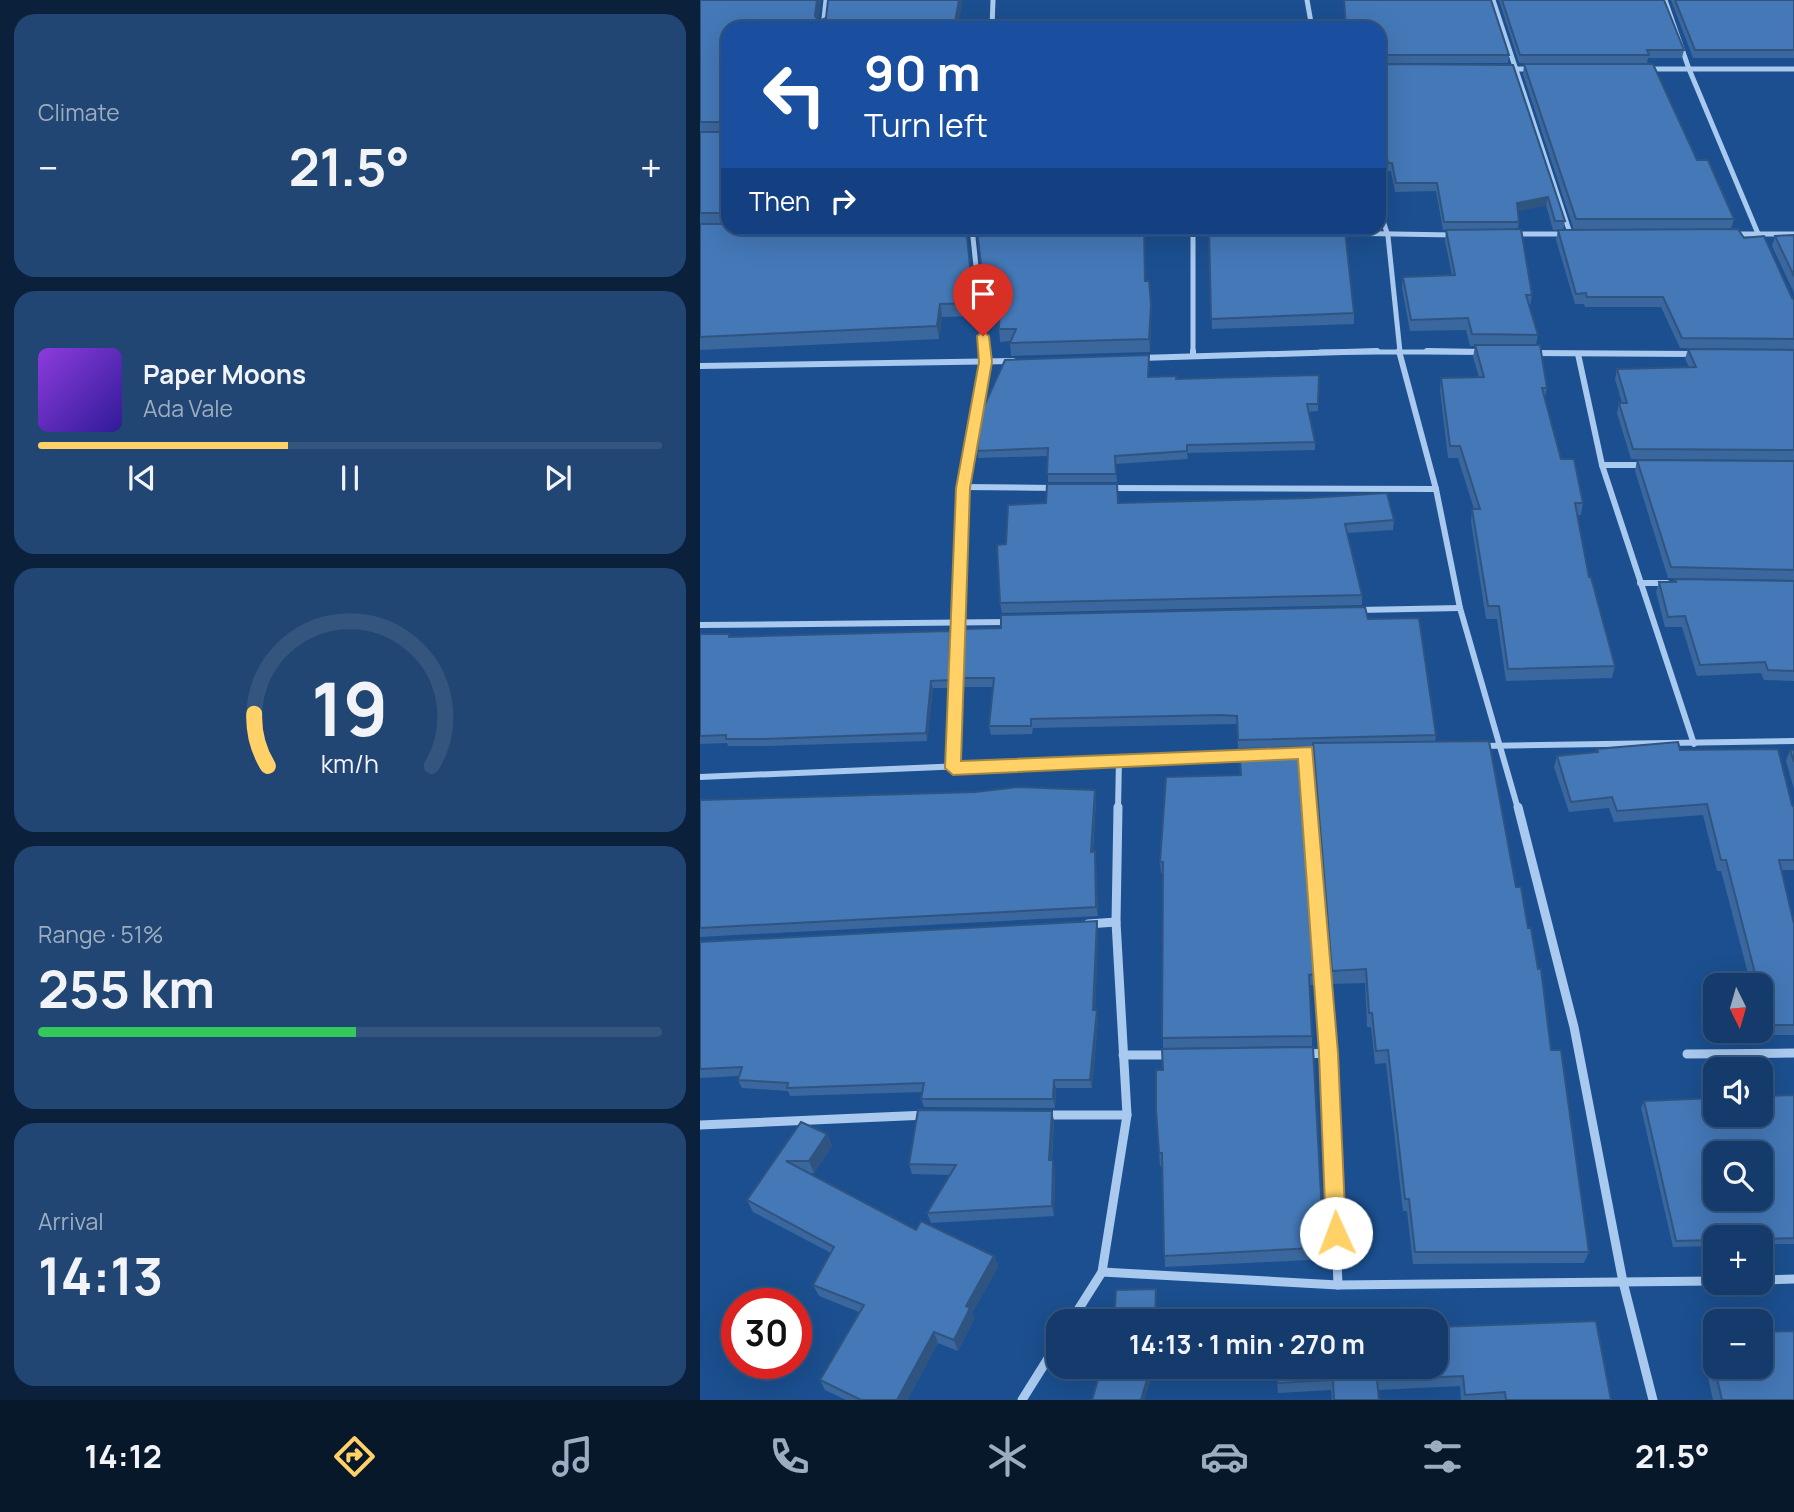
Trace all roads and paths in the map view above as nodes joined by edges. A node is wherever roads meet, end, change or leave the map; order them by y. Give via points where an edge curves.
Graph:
1 (826, 0) edge
2 (993, 0) edge
3 (1307, 0) edge
4 (1493, 0) edge
5 (1665, 0) edge
6 (824, 21) edge
7 (992, 21) edge
8 (1311, 21) edge
9 (1503, 69) edge
10 (1517, 69) junction
11 (1544, 69) edge
12 (1636, 69) edge
13 (1689, 69) junction
14 (1794, 69) edge
15 (1386, 230) edge
16 (1570, 233) junction
17 (1584, 233) edge
18 (1505, 234) edge
19 (1732, 234) edge
20 (1759, 234) junction
21 (1794, 234) edge
22 (973, 235) edge
23 (1193, 235) edge
24 (1374, 235) edge
25 (1466, 235) edge
26 (1388, 236) junction
27 (1765, 246) edge
28 (1399, 350) junction
29 (1496, 352) edge
30 (1523, 353) edge
31 (1578, 354) junction
32 (1700, 354) edge
33 (1194, 356) junction
34 (1138, 358) edge
35 (1027, 361) edge
36 (986, 362) junction
37 (700, 366) edge
38 (1602, 465) junction
39 (1657, 466) edge
40 (963, 488) junction
41 (1061, 488) edge
42 (1102, 488) edge
43 (1436, 489) junction
44 (1640, 583) junction
45 (1678, 583) edge
46 (1460, 608) junction
47 (1348, 611) edge
48 (1015, 621) edge
49 (960, 624) junction
50 (700, 625) edge
51 (1794, 741) edge
52 (1775, 742) junction
53 (1694, 744) junction
54 (1474, 746) edge
55 (1502, 746) junction
56 (1334, 751) edge
57 (1306, 752) junction
58 (1279, 753) edge
59 (1252, 754) edge
60 (1778, 754) edge
61 (1119, 759) junction
62 (953, 768) junction
63 (700, 777) edge
64 (1116, 922) junction
65 (1074, 924) edge
66 (1329, 1053) junction
67 (1794, 1053) edge
68 (1288, 1054) edge
69 (1687, 1054) dead end
70 (1123, 1055) junction
71 (1178, 1055) edge
72 (936, 1115) edge
73 (1032, 1115) edge
74 (1127, 1115) junction
75 (700, 1125) edge
76 (1102, 1272) junction
77 (1794, 1279) edge
78 (1773, 1280) edge
79 (1703, 1281) edge
80 (1623, 1282) junction
81 (1338, 1285) junction
82 (1079, 1309) edge
83 (1046, 1362) edge
84 (1022, 1400) edge
85 (1653, 1400) edge

1 - 6 street
2 - 7 street
3 - 8 street
4 - 10 street
5 - 13 street
9 - 10 street
10 - 11 street
10 - 16 street
12 - 13 street
13 - 14 street
13 - 20 street
15 - 26 street
16 - 17 street
16 - 18 street
19 - 20 street
20 - 21 street
20 - 27 street
22 - 36 street
23 - 33 street
24 - 26 street
25 - 26 street
26 - 28 street
28 - 29 street
28 - 33 street
28 - 43 street
30 - 31 street
31 - 32 street
31 - 38 street
33 - 34 street
35 - 36 street
36 - 37 street
36 - 40 street
38 - 39 street
38 - 44 street
40 - 41 street
40 - 49 street
42 - 43 street
43 - 46 street
44 - 45 street
44 - 53 street
46 - 47 street
46 - 55 street
48 - 49 street
49 - 50 street
49 - 62 street
51 - 52 street
52 - 53 street
52 - 60 street
53 - 55 street
54 - 55 street
55 - 80 street via 1574,1027
56 - 57 street
57 - 58 street
57 - 66 street
59 - 61 street
61 - 62 street
61 - 64 street
62 - 63 street
64 - 65 street
64 - 70 street
66 - 68 street
66 - 81 street
67 - 69 street
70 - 71 street
70 - 74 street
72 - 75 street
73 - 74 street
74 - 76 street
76 - 81 street
76 - 82 street
77 - 78 street
79 - 80 street
80 - 81 street
80 - 85 street
83 - 84 street

